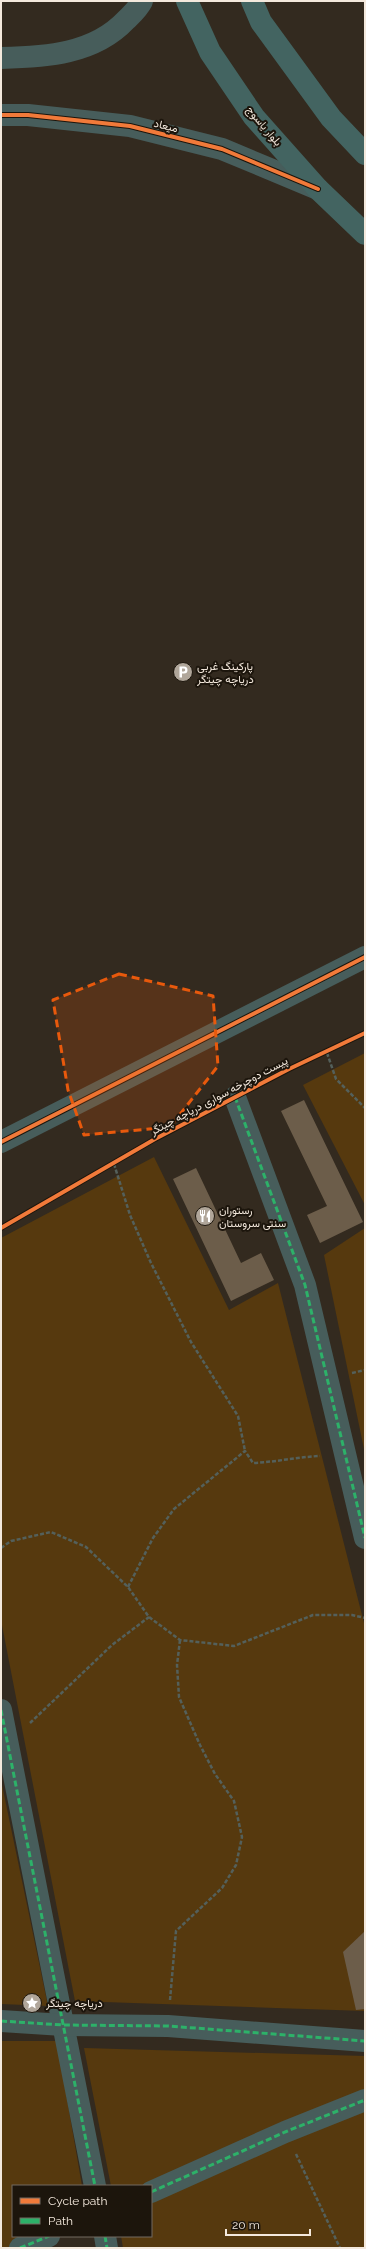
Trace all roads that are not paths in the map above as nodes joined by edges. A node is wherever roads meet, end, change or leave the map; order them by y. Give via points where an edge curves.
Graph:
1 (142, 1) edge
2 (187, 1) edge
3 (252, 1) edge
4 (1, 58) edge
5 (1, 115) edge
6 (365, 154) edge
7 (318, 189) junction
8 (365, 234) edge
9 (365, 957) edge
10 (235, 1097) dead end
11 (1, 1142) edge
12 (365, 1538) edge
13 (1, 1710) edge
14 (1, 2021) edge
15 (62, 2025) junction
16 (365, 2041) edge
17 (365, 2100) edge
18 (95, 2185) edge
19 (152, 2192) edge
20 (47, 2237) edge
21 (105, 2237) edge
22 (20, 2248) edge
23 (107, 2248) edge

1 - 4 street via 114,33 84,47 45,57
2 - 7 main road, بلوار یاسوج via 210,52 254,117
3 - 6 main road via 261,22 331,118
5 - 7 street, میعاد via 28,115 130,126 222,150
7 - 8 main road, بلوار یاسوج
9 - 11 street
10 - 12 street via 305,1285
13 - 15 street
14 - 15 street
15 - 16 street via 168,2026
15 - 18 street
17 - 19 street via 285,2132
20 - 22 street
21 - 23 street

